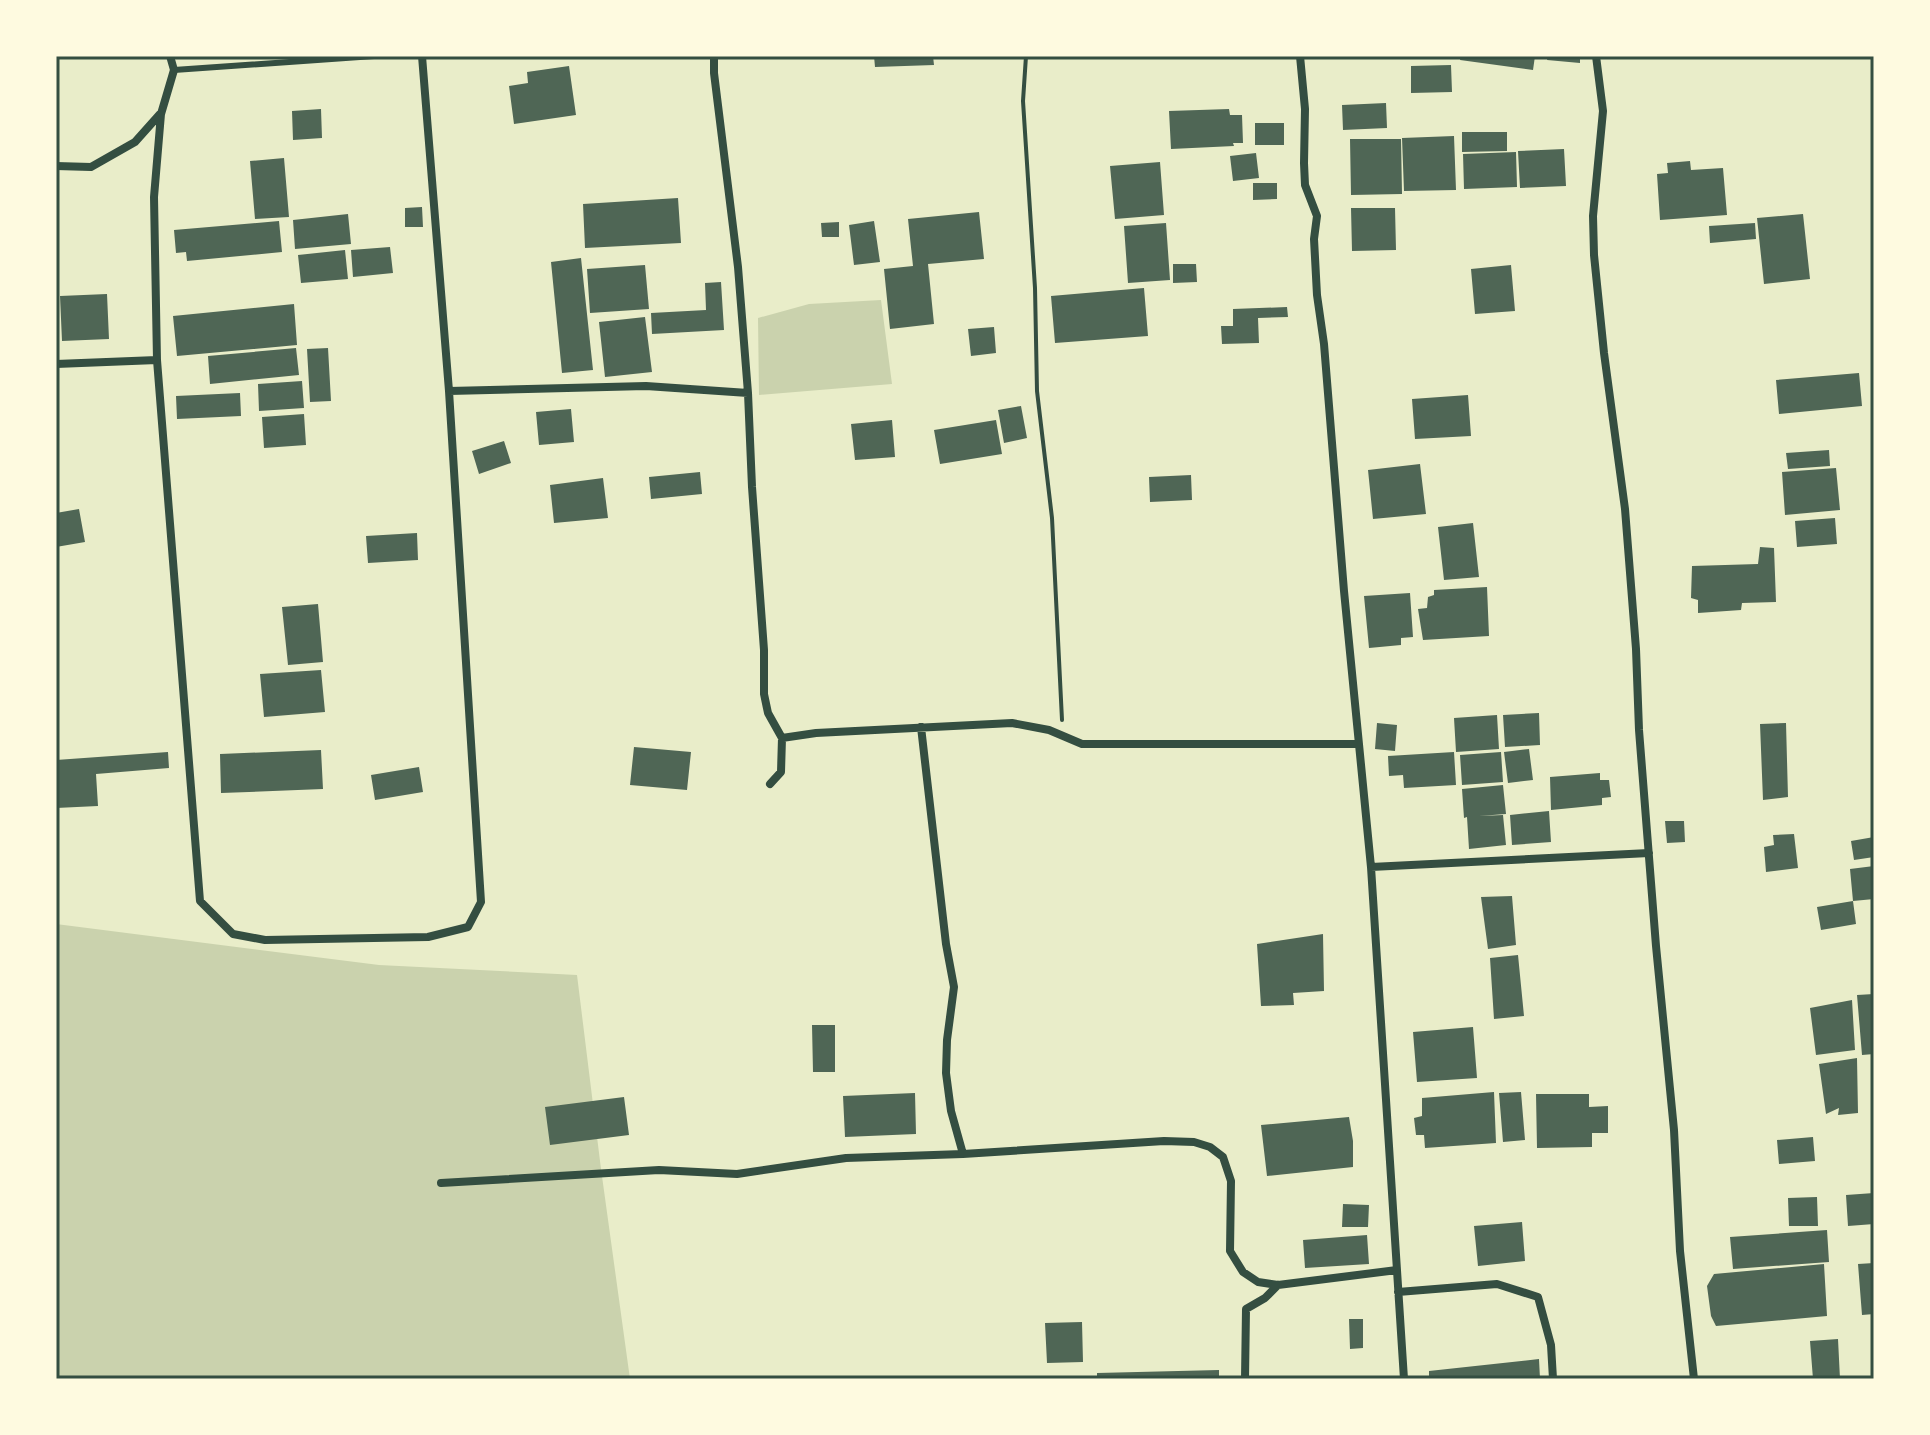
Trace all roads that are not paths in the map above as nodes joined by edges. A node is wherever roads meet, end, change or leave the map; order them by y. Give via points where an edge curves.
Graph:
1 (170, 56) edge
2 (374, 56) edge
3 (422, 56) edge
4 (714, 56) edge
5 (1300, 56) edge
6 (1596, 56) edge
7 (174, 70) junction
8 (161, 114) junction
9 (56, 166) edge
10 (157, 360) junction
11 (56, 364) edge
12 (449, 391) junction
13 (748, 393) junction
14 (921, 727) junction
15 (782, 738) junction
16 (1359, 744) junction
17 (770, 784) dead end
18 (1649, 853) junction
19 (1371, 867) junction
20 (963, 1154) junction
21 (441, 1183) dead end
22 (1397, 1270) junction
23 (1278, 1285) junction
24 (1398, 1292) junction
25 (1245, 1379) edge
26 (1404, 1379) edge
27 (1553, 1379) edge
28 (1694, 1379) edge

1 - 7 street
2 - 7 lane
3 - 12 street
4 - 13 street
5 - 16 street via 1305,185 1317,216 1317,295
6 - 18 street via 1603,111 1594,255 1625,509
7 - 8 street
8 - 9 street via 135,142 91,167
8 - 10 street via 154,197
10 - 11 street
10 - 12 street via 200,901 233,934 265,940 428,937 468,927 481,902
12 - 13 street via 646,386
13 - 15 street via 764,694
14 - 15 street
14 - 16 street via 1012,723 1082,744
14 - 20 street via 954,987 946,1073
15 - 17 street via 781,772
16 - 19 street
18 - 19 street
18 - 28 street
19 - 22 street
20 - 21 street via 846,1158 737,1174 659,1170
20 - 23 street via 1164,1141 1210,1147 1223,1157 1231,1181 1230,1251 1243,1272 1258,1282
22 - 23 street
22 - 24 street
23 - 25 street via 1246,1309
24 - 26 street
24 - 27 street via 1497,1284 1538,1297 1551,1345

